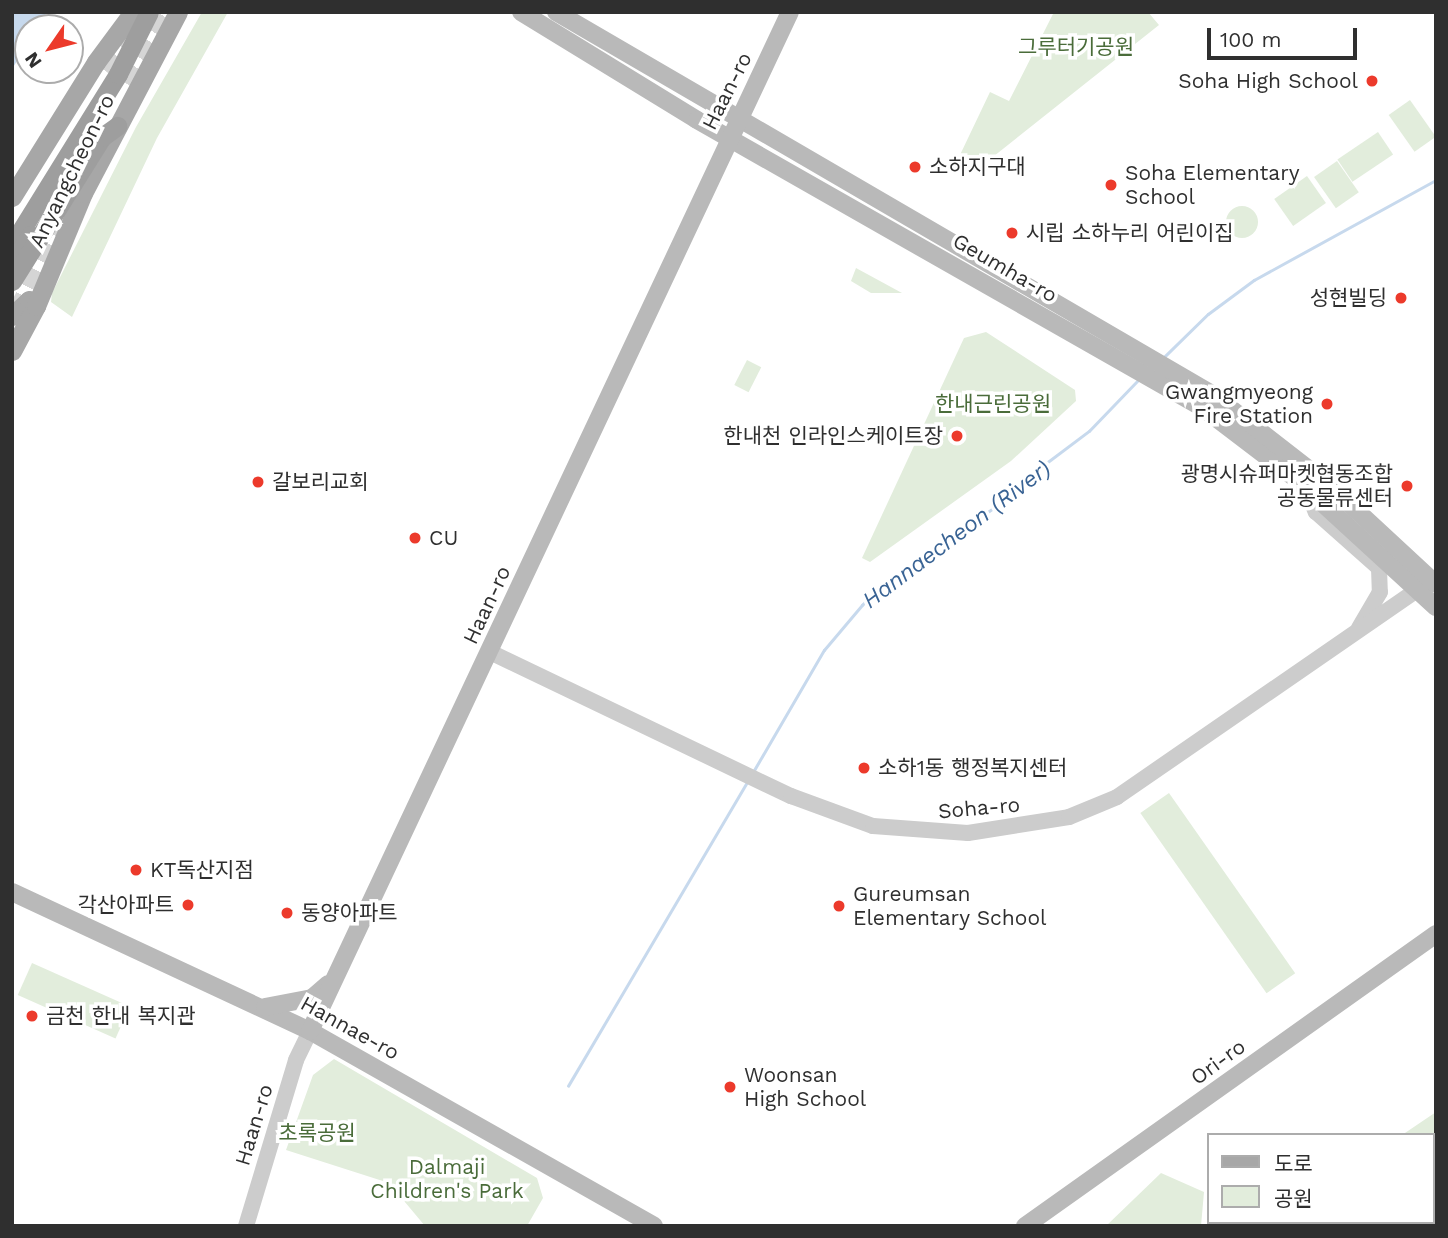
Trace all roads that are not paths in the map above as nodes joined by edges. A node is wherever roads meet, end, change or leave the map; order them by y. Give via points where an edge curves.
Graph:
1 (133, 12) edge
2 (149, 12) edge
3 (178, 12) edge
4 (521, 12) edge
5 (556, 12) edge
6 (790, 12) edge
7 (106, 71) tunnel mouth
8 (123, 81) tunnel mouth
9 (738, 121) junction
10 (117, 126) junction
11 (729, 138) junction
12 (12, 197) edge
13 (12, 224) edge
14 (12, 245) edge
15 (12, 264) edge
16 (12, 281) edge
17 (36, 306) junction
18 (12, 316) edge
19 (12, 351) edge
20 (1130, 355) junction
21 (1172, 379) junction
22 (1305, 486) junction
23 (1430, 582) edge
24 (1436, 607) edge
25 (1358, 629) junction
26 (491, 652) junction
27 (12, 892) edge
28 (1436, 934) edge
29 (337, 973) junction
30 (263, 1007) junction
31 (310, 1031) junction
32 (246, 1226) edge
33 (654, 1226) edge
34 (1025, 1226) edge

1 - 12 main road, Anyangcheon-ro via 96,62
2 - 14 highway via 118,74
3 - 10 main road, Anyangcheon-ro
4 - 11 main road, Geumha-ro
5 - 9 main road, Geumha-ro
6 - 9 main road, Haan-ro
7 - 13 highway
8 - 15 highway
9 - 11 main road, Haan-ro
9 - 20 main road, Geumha-ro
10 - 16 highway via 102,137
10 - 17 main road, Anyangcheon-ro
11 - 20 main road, Geumha-ro
11 - 26 main road, Haan-ro
17 - 18 main road via 29,300
17 - 19 main road, Anyangcheon-ro
20 - 21 main road, Geumha-ro
21 - 22 main road, Geumha-ro
21 - 23 main road, Geumha-ro via 1272,438
22 - 23 main road, Geumha-ro
22 - 25 street via 1315,512 1379,568 1380,592
23 - 24 main road, Geumha-ro
23 - 25 street, Soha-ro
25 - 26 street, Soha-ro via 1117,797 1069,817 968,833 920,833 873,826 772,788
26 - 29 main road, Haan-ro
27 - 30 main road, Hannae-ro
28 - 34 main road, Ori-ro
29 - 30 main road via 312,998
29 - 31 main road, Haan-ro
30 - 31 main road, Hannae-ro
31 - 32 street, Haan-ro via 296,1060
31 - 33 main road, Hannae-ro

